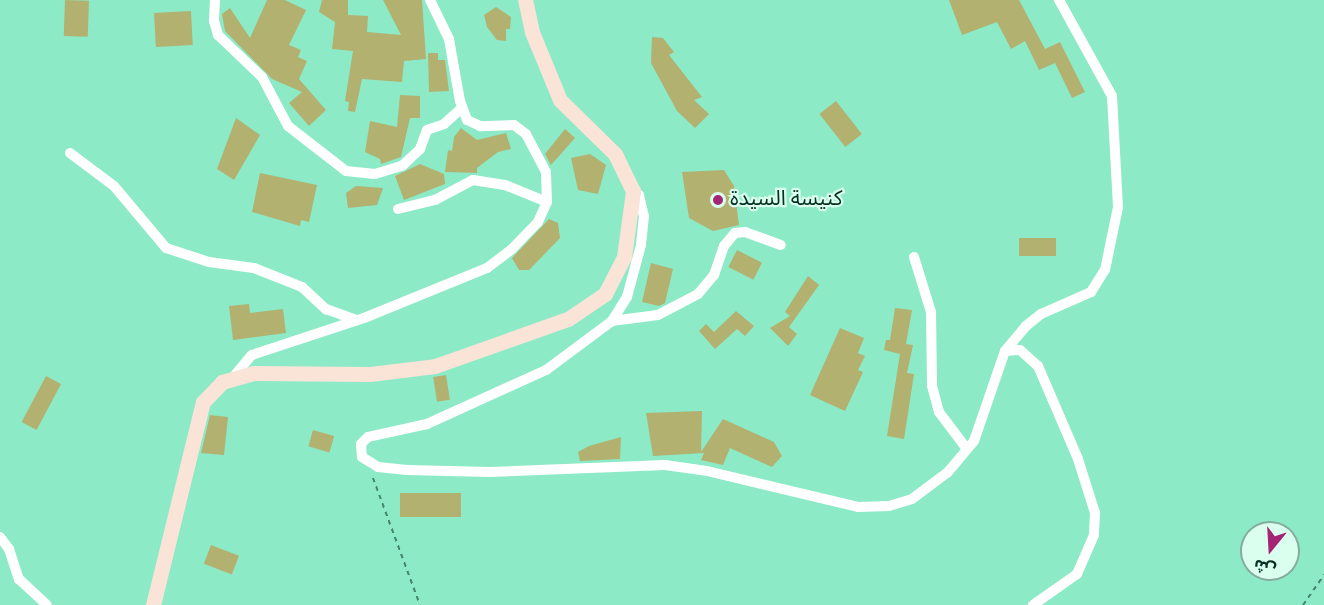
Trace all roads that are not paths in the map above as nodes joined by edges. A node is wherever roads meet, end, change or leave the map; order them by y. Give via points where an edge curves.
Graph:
1 (215, 0) edge
2 (430, 0) edge
3 (525, 0) edge
4 (1059, 0) edge
5 (462, 108) junction
6 (70, 153) dead end
7 (633, 191) junction
8 (547, 202) junction
9 (398, 209) dead end
10 (781, 245) dead end
11 (914, 257) dead end
12 (357, 320) junction
13 (612, 321) junction
14 (1005, 351) junction
15 (235, 375) junction
16 (967, 450) junction
17 (0, 537) edge
18 (47, 605) edge
19 (153, 605) edge
20 (1033, 605) edge

1 - 5 street via 218,35 262,77 288,126 346,171 375,174 402,166 420,149 427,130 444,124
2 - 5 street via 449,39
3 - 7 main road via 532,32 560,100 615,154
4 - 14 street via 1112,96 1118,188 1114,239 1101,281 1091,292 1041,314
5 - 8 street via 474,124 514,125 526,134 546,172
6 - 12 street via 114,186 166,248 263,272 302,287 326,309
7 - 13 street via 639,195 644,216 641,244 627,297
7 - 15 main road via 631,227 616,274 605,294 568,319 412,370
8 - 9 street via 505,185 473,180 435,200
8 - 12 street via 538,222 487,268
10 - 13 street via 745,232 735,233 724,246 714,275 698,294 658,315
11 - 16 street via 931,312 939,412
12 - 15 street via 252,355
13 - 16 street via 546,370 427,424 368,437 359,451 368,462 407,470 490,472 664,465 707,471 858,507 889,506 912,499 948,472
14 - 16 street
14 - 20 street via 1020,350 1038,366 1084,476 1095,513 1091,544 1077,574
15 - 19 main road via 209,392 203,402
17 - 18 street via 9,549 19,579

